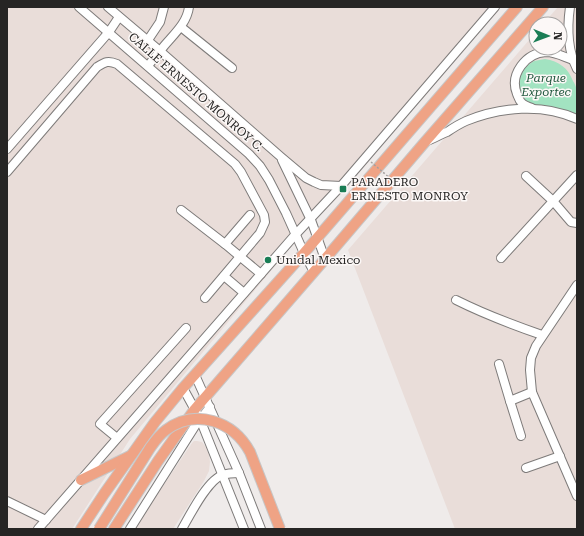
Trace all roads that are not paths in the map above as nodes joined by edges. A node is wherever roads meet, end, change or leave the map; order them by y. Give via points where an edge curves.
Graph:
1 (79, 7) edge
2 (108, 7) edge
3 (189, 7) edge
4 (495, 7) edge
5 (517, 7) edge
6 (543, 7) edge
7 (570, 7) edge
8 (164, 8) edge
9 (119, 17) junction
10 (181, 27) junction
11 (109, 32) junction
12 (148, 40) junction
13 (160, 51) junction
14 (573, 60) junction
15 (148, 66) junction
16 (232, 68) dead end
17 (577, 69) edge
18 (533, 109) junction
19 (577, 119) edge
20 (425, 142) junction
21 (7, 149) edge
22 (281, 157) junction
23 (7, 172) edge
24 (577, 175) edge
25 (526, 176) dead end
26 (341, 186) junction
27 (553, 202) junction
28 (180, 210) dead end
29 (250, 215) dead end
30 (310, 220) junction
31 (577, 223) edge
32 (296, 235) junction
33 (317, 237) junction
34 (225, 244) junction
35 (304, 253) junction
36 (240, 257) junction
37 (501, 258) dead end
38 (325, 259) junction
39 (314, 272) junction
40 (261, 274) junction
41 (224, 276) junction
42 (577, 285) edge
43 (244, 293) junction
44 (205, 298) dead end
45 (456, 300) dead end
46 (186, 328) dead end
47 (542, 335) junction
48 (499, 364) dead end
49 (195, 375) junction
50 (183, 388) junction
51 (532, 392) junction
52 (205, 396) junction
53 (510, 401) junction
54 (210, 407) junction
55 (195, 409) junction
56 (200, 419) junction
57 (521, 436) dead end
58 (117, 438) junction
59 (132, 456) junction
60 (560, 456) junction
61 (526, 468) dead end
62 (239, 473) junction
63 (222, 475) junction
64 (81, 480) junction
65 (577, 496) edge
66 (7, 501) edge
67 (46, 520) junction
68 (38, 529) edge
69 (81, 529) edge
70 (99, 529) edge
71 (114, 529) edge
72 (130, 529) edge
73 (182, 529) edge
74 (244, 529) edge
75 (261, 529) edge
76 (280, 529) edge

1 - 11 street, CALLE ERNESTO MONROY C.
2 - 9 street, CALLE ERNESTO MONROY C.
3 - 10 street
4 - 26 street
5 - 33 main road
6 - 20 main road
7 - 14 street via 569,41
8 - 12 street via 160,22
9 - 11 street
9 - 12 street, CALLE ERNESTO MONROY C.
10 - 13 street
10 - 16 street
11 - 15 street, CALLE ERNESTO MONROY C.
11 - 21 street
12 - 13 street, CALLE ERNESTO MONROY C.
13 - 15 street
13 - 22 street, CALLE ERNESTO MONROY C.
14 - 17 street
14 - 18 street via 547,52 538,53 526,60 518,70 516,90 521,102
15 - 32 street, CALLE ERNESTO MONROY C. via 260,166
18 - 19 street
18 - 20 street via 488,113
20 - 38 main road
22 - 26 street, CALLE ERNESTO MONROY C. via 314,182
22 - 30 street, CALLE ERNESTO MONROY C.
23 - 36 street via 97,67 111,61 145,87 235,164 241,172 264,215 265,222 260,233
24 - 27 street
25 - 27 street
26 - 30 street
27 - 31 street via 571,222
27 - 37 street
28 - 34 street
29 - 34 street
30 - 32 street
30 - 33 street, CALLE ERNESTO MONROY C.
32 - 35 street, CALLE ERNESTO MONROY C.
32 - 40 street
33 - 35 main road
33 - 38 street, CALLE ERNESTO MONROY C.
34 - 36 street
35 - 39 street, CALLE ERNESTO MONROY C.
35 - 49 main road
36 - 40 street
36 - 41 street
38 - 39 main road
39 - 52 main road
40 - 43 street
41 - 43 street
41 - 44 street
42 - 47 street
43 - 58 street
45 - 47 street
46 - 58 street via 100,424
47 - 51 street via 531,358
48 - 53 street
49 - 50 main road
49 - 52 street
50 - 55 street
50 - 59 main road
51 - 53 street
51 - 60 street
52 - 54 street
52 - 55 main road
53 - 57 street
54 - 56 street
54 - 62 street
55 - 56 street
55 - 71 main road
56 - 63 street
56 - 72 street
58 - 64 street
59 - 64 main road
59 - 69 main road
60 - 61 street
60 - 65 street
62 - 63 street
62 - 75 street
63 - 73 street via 206,489
63 - 74 street
64 - 67 street
66 - 67 street
67 - 68 street
70 - 76 main road, bridge via 158,437 174,425 200,419 230,428 242,439 250,452

